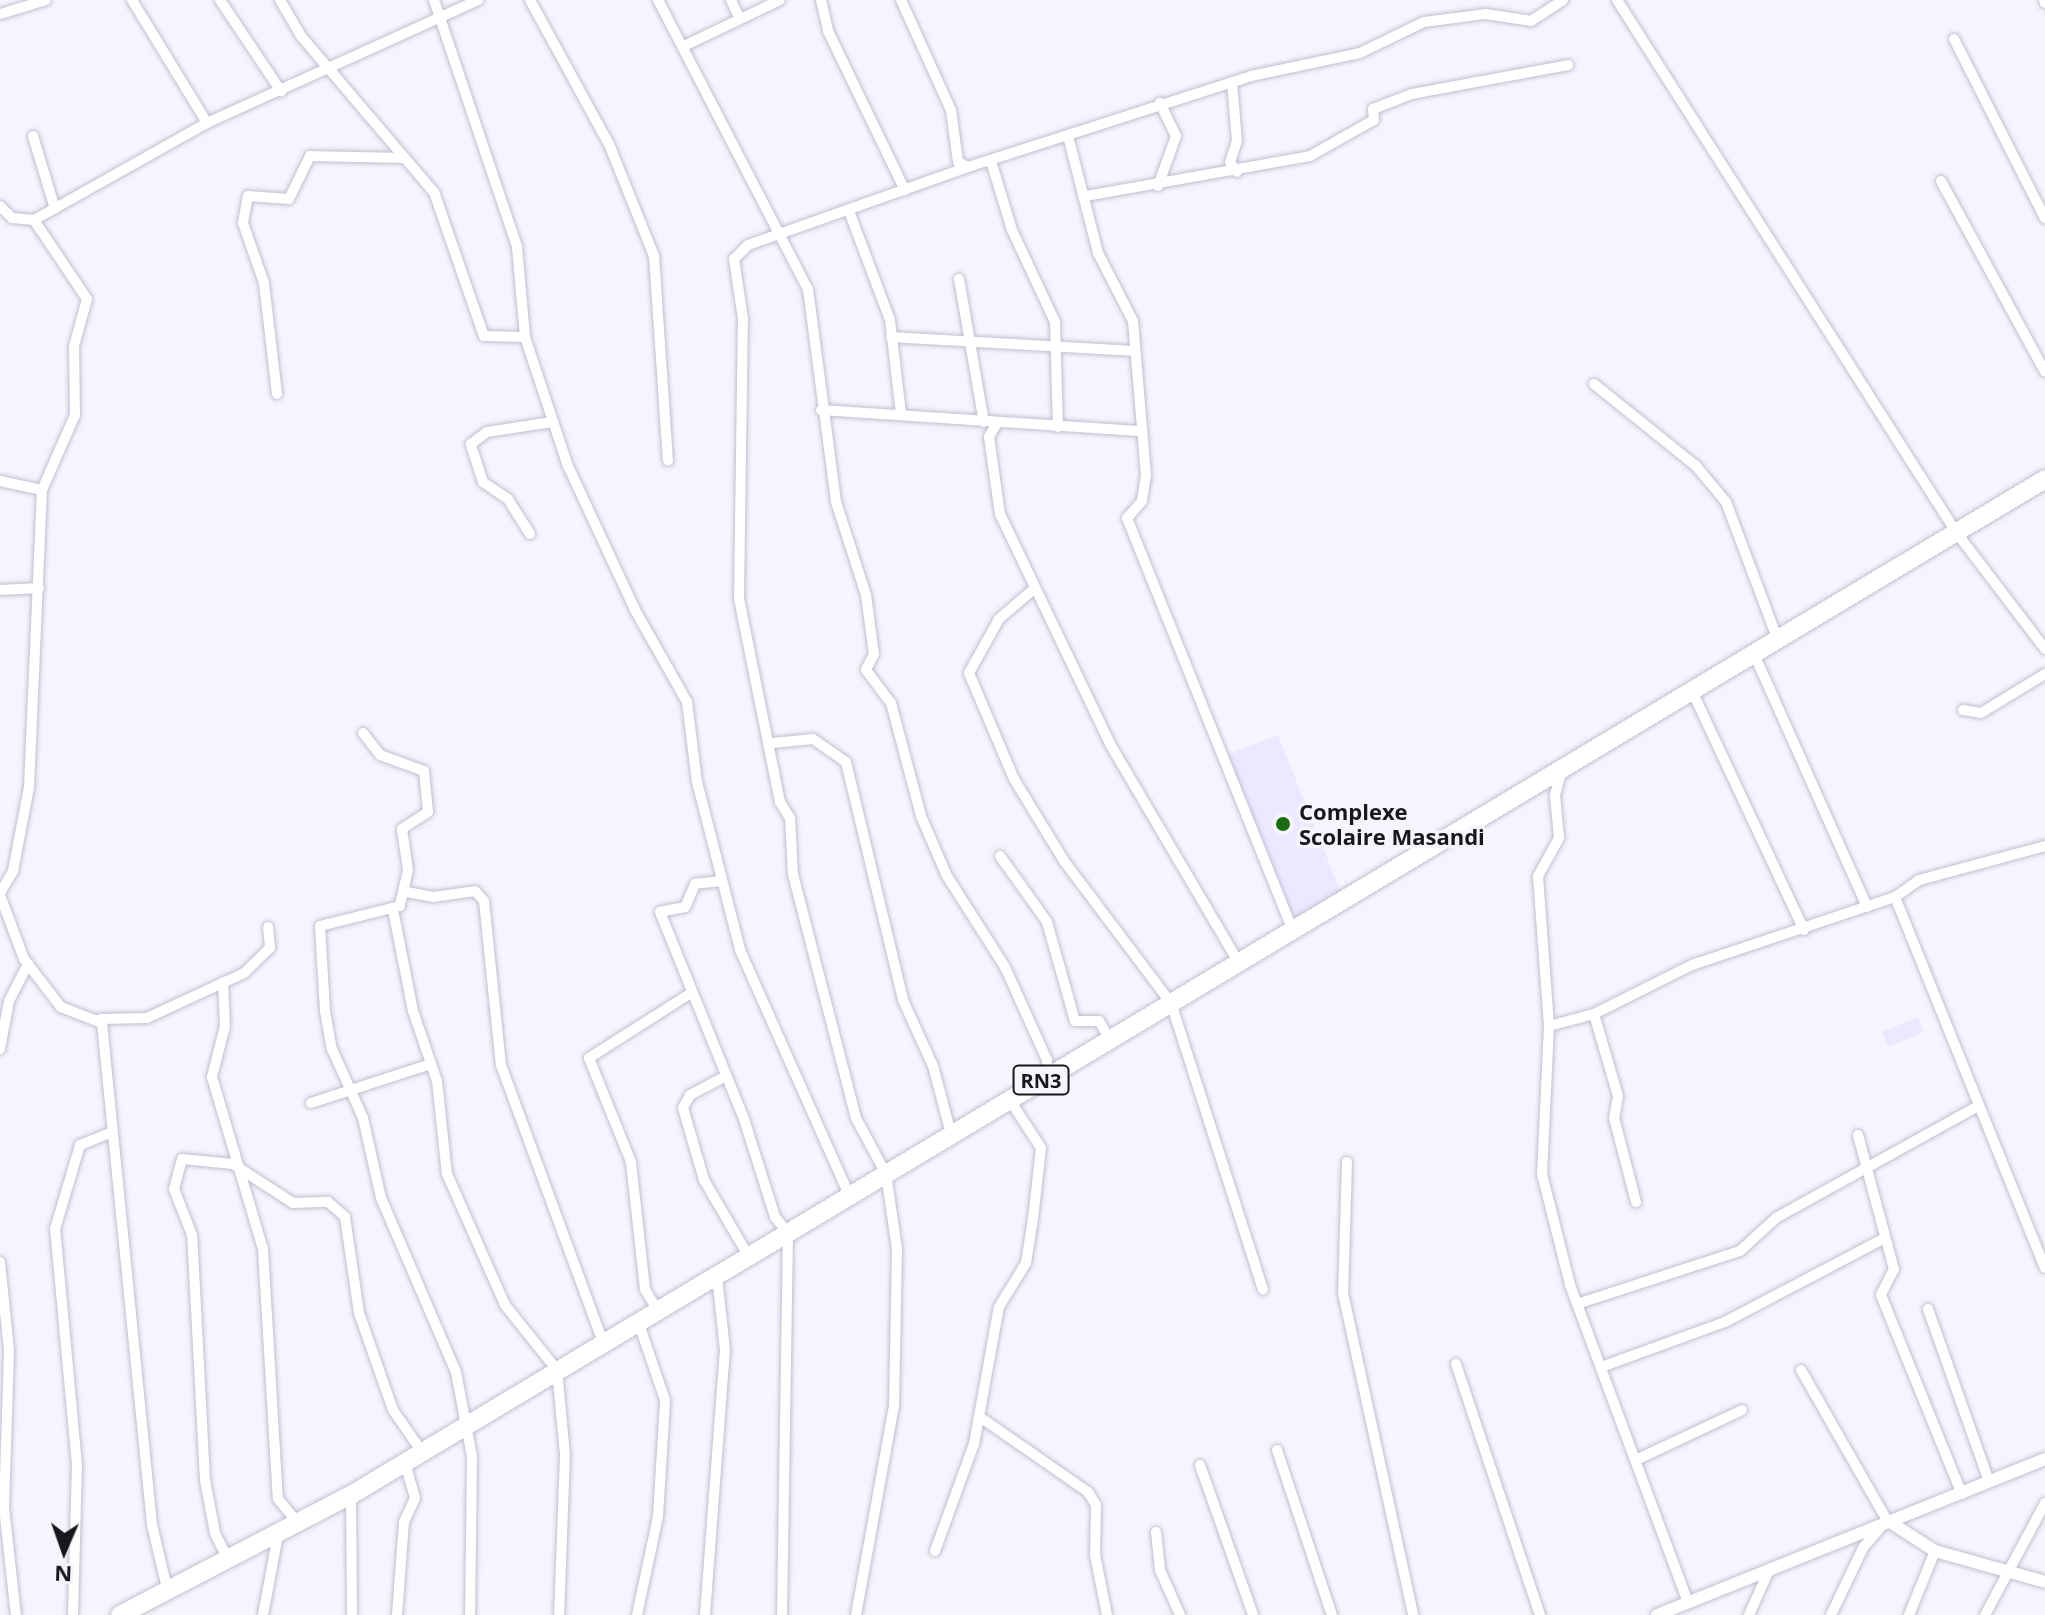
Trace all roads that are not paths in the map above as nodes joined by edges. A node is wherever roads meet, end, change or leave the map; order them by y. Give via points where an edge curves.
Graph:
1 (46, 0) edge
2 (132, 0) edge
3 (220, 0) edge
4 (280, 0) edge
5 (434, 0) edge
6 (478, 0) edge
7 (530, 0) edge
8 (658, 0) edge
9 (731, 0) edge
10 (780, 0) edge
11 (821, 0) edge
12 (901, 0) edge
13 (1563, 0) edge
14 (1617, 0) edge
15 (0, 14) edge
16 (442, 17) junction
17 (739, 17) junction
18 (1954, 39) dead end
19 (684, 46) junction
20 (1568, 65) dead end
21 (329, 71) junction
22 (1232, 82) junction
23 (281, 91) junction
24 (1160, 103) junction
25 (207, 123) junction
26 (33, 136) dead end
27 (1068, 136) junction
28 (404, 159) junction
29 (991, 161) junction
30 (968, 167) junction
31 (1237, 172) junction
32 (1941, 181) dead end
33 (1158, 186) junction
34 (905, 190) junction
35 (1086, 196) junction
36 (0, 206) edge
37 (55, 209) junction
38 (849, 211) junction
39 (4, 217) edge
40 (2045, 218) edge
41 (34, 220) junction
42 (782, 235) junction
43 (959, 279) dead end
44 (525, 337) junction
45 (891, 337) junction
46 (972, 343) junction
47 (1058, 348) junction
48 (1135, 351) junction
49 (2045, 372) edge
50 (1594, 384) dead end
51 (277, 394) dead end
52 (821, 410) junction
53 (901, 413) junction
54 (552, 422) junction
55 (984, 422) junction
56 (997, 423) junction
57 (1058, 427) junction
58 (1138, 431) junction
59 (668, 461) dead end
60 (2045, 479) edge
61 (0, 481) edge
62 (42, 490) junction
63 (1956, 532) junction
64 (530, 534) dead end
65 (39, 588) junction
66 (1035, 588) junction
67 (0, 590) edge
68 (1778, 640) junction
69 (2045, 649) edge
70 (1754, 654) junction
71 (2045, 674) edge
72 (1692, 691) junction
73 (1963, 710) dead end
74 (363, 733) dead end
75 (773, 743) junction
76 (1562, 769) junction
77 (2045, 846) edge
78 (1000, 856) dead end
79 (722, 881) junction
80 (407, 892) junction
81 (0, 894) edge
82 (1895, 897) junction
83 (1867, 907) junction
84 (393, 910) junction
85 (3, 912) edge
86 (268, 927) dead end
87 (1292, 929) junction
88 (1804, 930) junction
89 (1238, 961) junction
90 (28, 964) junction
91 (223, 982) junction
92 (688, 995) junction
93 (1171, 1003) junction
94 (1594, 1014) junction
95 (100, 1019) junction
96 (1549, 1026) junction
97 (1110, 1039) junction
98 (0, 1049) edge
99 (431, 1064) junction
100 (1053, 1067) junction
101 (726, 1076) junction
102 (351, 1092) junction
103 (1009, 1099) junction
104 (311, 1103) dead end
105 (1976, 1107) junction
106 (113, 1132) junction
107 (951, 1133) junction
108 (1858, 1135) dead end
109 (1347, 1162) dead end
110 (233, 1164) junction
111 (1870, 1169) junction
112 (886, 1174) junction
113 (849, 1195) junction
114 (1636, 1202) dead end
115 (1883, 1239) junction
116 (783, 1242) junction
117 (749, 1257) junction
118 (0, 1262) edge
119 (2045, 1268) edge
120 (713, 1283) junction
121 (1263, 1290) dead end
122 (1580, 1303) junction
123 (1928, 1309) dead end
124 (658, 1311) junction
125 (637, 1319) junction
126 (602, 1340) junction
127 (1456, 1364) dead end
128 (1604, 1366) junction
129 (557, 1370) junction
130 (1801, 1370) dead end
131 (1742, 1410) dead end
132 (980, 1417) junction
133 (468, 1421) junction
134 (420, 1449) junction
135 (1277, 1450) dead end
136 (1638, 1459) junction
137 (2045, 1459) edge
138 (405, 1462) junction
139 (1200, 1465) dead end
140 (1989, 1481) junction
141 (1962, 1494) junction
142 (351, 1495) junction
143 (2045, 1503) edge
144 (1887, 1520) junction
145 (298, 1523) junction
146 (1156, 1532) dead end
147 (278, 1535) junction
148 (935, 1551) dead end
149 (1935, 1551) junction
150 (229, 1561) junction
151 (1770, 1568) junction
152 (2009, 1570) junction
153 (2045, 1582) edge
154 (169, 1594) junction
155 (1688, 1603) junction
156 (16, 1615) edge
157 (73, 1615) edge
158 (120, 1615) edge
159 (263, 1615) edge
160 (352, 1615) edge
161 (397, 1615) edge
162 (470, 1615) edge
163 (559, 1615) edge
164 (637, 1615) edge
165 (705, 1615) edge
166 (782, 1615) edge
167 (856, 1615) edge
168 (1107, 1615) edge
169 (1180, 1615) edge
170 (1253, 1615) edge
171 (1332, 1615) edge
172 (1413, 1615) edge
173 (1540, 1615) edge
174 (1657, 1615) edge
175 (1749, 1615) edge
176 (1831, 1615) edge
177 (1909, 1615) edge
178 (1985, 1615) edge

1 - 15 street
2 - 25 street
3 - 23 street
4 - 21 street
5 - 16 street
6 - 16 street
7 - 59 street via 609,144 654,256
8 - 19 street
9 - 17 street
10 - 17 street
11 - 34 street via 828,31
12 - 30 street via 951,110 958,162
13 - 22 street via 1543,18 1486,14 1424,22 1360,53 1334,53
14 - 63 street
16 - 21 street
16 - 44 street via 517,247
17 - 19 street
18 - 40 street
19 - 42 street
20 - 31 street via 1412,94 1373,109 1374,120 1310,156
21 - 23 street
21 - 28 street
22 - 24 street
22 - 31 street via 1237,141 1230,162
23 - 25 street
24 - 27 street
24 - 33 street via 1176,136
25 - 37 street
26 - 37 street
27 - 29 street
27 - 35 street
28 - 44 street via 434,192 484,336
28 - 51 street via 310,156 289,199 248,196 243,223 267,298
29 - 30 street
29 - 47 street via 1012,230 1046,289
30 - 34 street
31 - 33 street
32 - 49 street
33 - 35 street
34 - 38 street
35 - 48 street via 1098,253 1133,321
36 - 39 street
37 - 41 street
38 - 42 street
38 - 45 street
39 - 41 street
41 - 62 street via 87,299 74,346 75,415
42 - 52 street via 819,328
42 - 75 street via 744,247 734,259 743,344 735,548 759,701
43 - 46 street
44 - 54 street
45 - 46 street
45 - 53 street
46 - 47 street
46 - 55 street
47 - 48 street
47 - 57 street
48 - 58 street
50 - 68 street via 1696,466 1726,502
52 - 53 street
52 - 100 street via 845,539 866,595 874,654 869,679 891,703 913,796 947,876 1005,967
53 - 55 street
54 - 64 street via 487,432 471,444 483,482 508,499
54 - 79 street via 635,610 687,702
55 - 56 street
56 - 57 street
56 - 66 street via 989,437 994,496
57 - 58 street
58 - 87 street via 1145,494 1127,518 1144,575 1214,729
60 - 63 highway, RN3
61 - 62 street
62 - 65 street
63 - 68 highway, RN3
63 - 69 street
65 - 67 street
65 - 81 street via 29,787 13,871
66 - 89 street via 1110,744
66 - 93 street via 999,619 969,673 1014,779
68 - 70 highway, RN3
70 - 72 highway, RN3
70 - 83 street
71 - 73 street via 1981,713
72 - 76 highway, RN3
72 - 88 street
74 - 80 street via 380,755 424,771 429,785 428,812 402,829
75 - 107 street via 813,739 846,762 903,1000 933,1066
75 - 112 street via 806,931 856,1118
76 - 87 highway, RN3
76 - 96 street via 1555,795 1559,838 1538,876
77 - 82 street via 1919,880
78 - 97 street via 1047,922 1075,1021 1099,1021
79 - 92 street via 695,884 685,907 660,912
79 - 113 street via 740,950
80 - 84 street
80 - 126 street via 433,897 475,891 484,901 501,1065
81 - 85 street
82 - 83 street
82 - 105 street
83 - 88 street
84 - 99 street
84 - 102 street via 320,926 332,1049
85 - 90 street
86 - 91 street via 270,948
87 - 89 highway, RN3
88 - 94 street via 1692,965
89 - 93 highway, RN3
90 - 95 street via 63,1010
90 - 98 street via 9,1001
91 - 95 street via 147,1018
91 - 110 street via 225,1026 212,1077
92 - 101 street
92 - 124 street via 589,1058 631,1162 645,1289
93 - 97 highway, RN3
93 - 121 street
94 - 96 street
94 - 114 street via 1618,1096 1614,1118
95 - 106 street
96 - 122 street via 1542,1174
97 - 100 highway, RN3
99 - 102 street
99 - 129 street via 447,1174 479,1254 511,1313 540,1340
100 - 103 highway, RN3
101 - 116 street
101 - 117 street via 690,1095 683,1108 704,1180
102 - 104 street
102 - 133 street via 381,1198 456,1372
103 - 107 highway, RN3
103 - 132 street via 1041,1148 1026,1263 999,1307
105 - 111 street
105 - 119 street
106 - 154 street via 152,1525
106 - 157 street via 80,1145 55,1229 77,1465
107 - 112 highway, RN3
108 - 111 street
109 - 172 street via 1343,1293
110 - 134 street via 293,1203 328,1202 345,1217 359,1313 393,1410
110 - 145 street via 263,1249 278,1499
110 - 150 street via 182,1159 174,1189 192,1235 207,1496
111 - 115 street
111 - 122 street via 1776,1218 1740,1251
112 - 113 highway, RN3
112 - 167 street via 897,1249 898,1363
113 - 116 highway, RN3
115 - 128 street via 1725,1322
115 - 141 street via 1895,1273 1881,1295
116 - 117 highway, RN3
116 - 166 street
117 - 120 highway, RN3
118 - 156 street via 9,1351 4,1507
120 - 124 highway, RN3
120 - 165 street via 725,1350
122 - 128 street
123 - 140 street
124 - 125 highway, RN3
125 - 126 highway, RN3
125 - 164 street via 665,1400 658,1516
126 - 129 highway, RN3
127 - 173 street
128 - 136 street
129 - 133 highway, RN3
129 - 163 street via 565,1454
130 - 144 street
131 - 136 street
132 - 148 street
132 - 168 street via 1088,1492 1096,1505 1095,1555
133 - 134 highway, RN3
133 - 162 street
134 - 138 highway, RN3
135 - 171 street
136 - 155 street
137 - 140 street
138 - 142 highway, RN3
138 - 161 street via 415,1498 404,1522
139 - 170 street
140 - 141 street
141 - 144 street
142 - 145 highway, RN3
142 - 160 street
143 - 152 street
144 - 149 street
144 - 151 street
144 - 176 street via 1864,1546
145 - 147 highway, RN3
146 - 169 street via 1160,1570
147 - 150 highway, RN3
147 - 159 street
149 - 152 street
149 - 177 street
150 - 154 highway, RN3
151 - 155 street
151 - 175 street
152 - 153 street
152 - 178 street
154 - 158 highway, RN3
155 - 174 street

